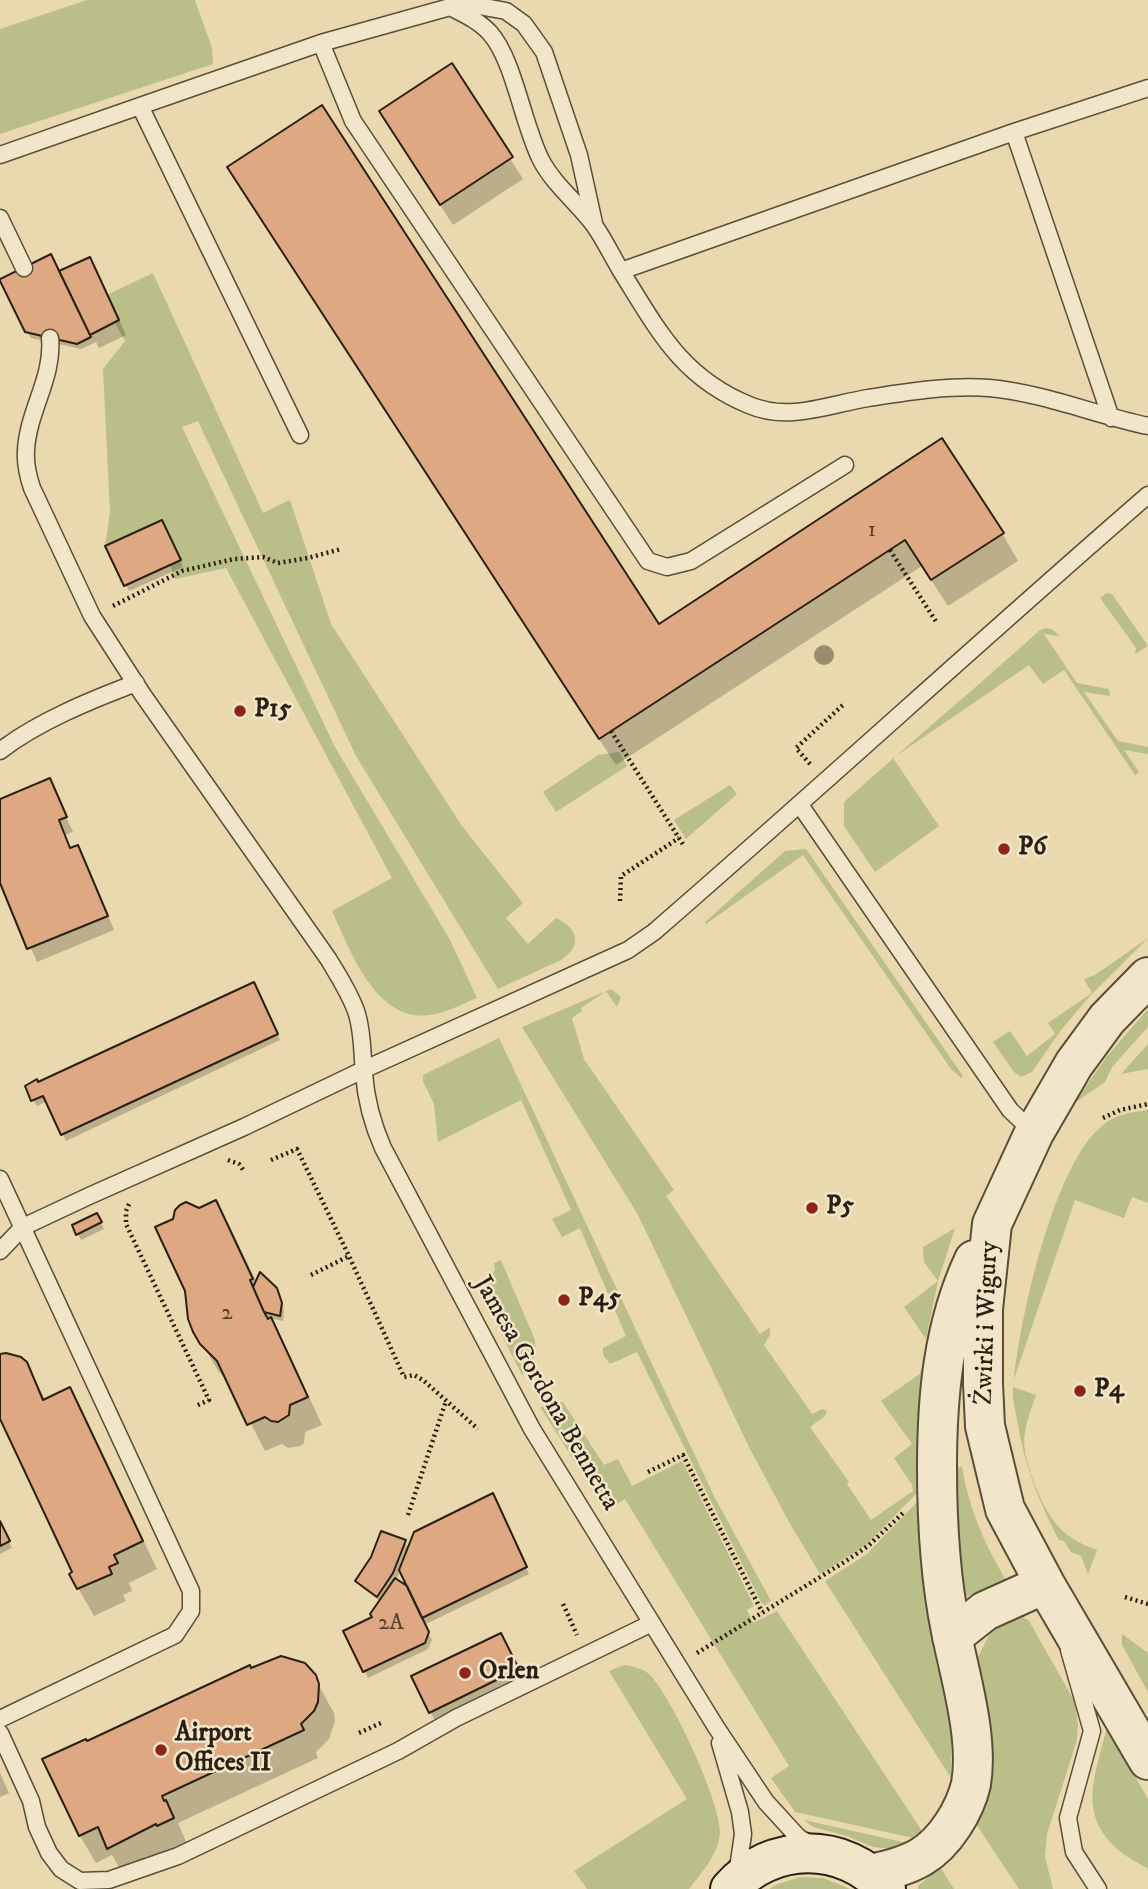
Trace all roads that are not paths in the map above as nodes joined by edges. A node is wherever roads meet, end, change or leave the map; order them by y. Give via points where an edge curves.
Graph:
1 (450, 7) junction
2 (321, 43) junction
3 (1148, 88) edge
4 (140, 106) junction
5 (1014, 132) junction
6 (0, 155) edge
7 (0, 218) edge
8 (594, 226) junction
9 (24, 268) dead end
10 (621, 271) junction
11 (50, 338) dead end
12 (1111, 418) junction
13 (1148, 426) edge
14 (300, 435) dead end
15 (845, 465) dead end
16 (1148, 495) edge
17 (136, 683) junction
18 (0, 751) edge
19 (800, 805) junction
20 (1148, 978) edge
21 (363, 1070) junction
22 (1034, 1133) junction
23 (0, 1179) edge
24 (992, 1224) junction
25 (23, 1227) junction
26 (0, 1251) edge
27 (1052, 1597) junction
28 (652, 1623) junction
29 (952, 1637) junction
30 (0, 1719) edge
31 (716, 1727) junction
32 (0, 1733) edge
33 (1148, 1759) edge
34 (827, 1854) junction
35 (878, 1882) edge
36 (733, 1886) edge
37 (1098, 1889) edge

1 - 2 lane
1 - 8 lane via 490,33 502,52 540,158
1 - 8 lane via 473,5 506,11 524,23 544,52 579,156
2 - 4 lane
2 - 15 lane via 353,121 648,561 667,568 691,561
3 - 5 lane
4 - 6 lane
4 - 14 lane
5 - 10 lane
5 - 12 lane
7 - 9 lane
8 - 10 lane
10 - 12 lane via 677,357 722,393 752,407 786,414 923,391 987,388 1066,403
11 - 17 lane, Jamesa Gordona Bennetta via 47,376 28,433 27,470 92,616
12 - 13 lane
16 - 19 lane
17 - 18 lane via 39,727
17 - 21 lane, Jamesa Gordona Bennetta via 348,992 363,1037
19 - 21 lane via 628,950
19 - 22 lane via 1010,1110
20 - 22 street, Żwirki i Wigury via 1107,1019 1074,1064
21 - 25 lane
21 - 28 lane, Jamesa Gordona Bennetta via 374,1128 456,1290 532,1429
22 - 24 street, Żwirki i Wigury
23 - 25 lane
24 - 27 street, Żwirki i Wigury via 983,1309 985,1426 1005,1509
24 - 29 street via 966,1277 949,1331 937,1407 937,1530
25 - 26 lane
25 - 30 lane via 191,1591 191,1611 175,1635
27 - 29 street via 985,1611
27 - 33 street, Żwirki i Wigury
27 - 37 lane via 1092,1731 1068,1818 1074,1852
28 - 31 lane, Jamesa Gordona Bennetta
28 - 32 lane via 177,1856 109,1880 80,1881 61,1869 49,1853
29 - 35 street via 973,1755 971,1784 944,1836 923,1856
31 - 34 lane, Jamesa Gordona Bennetta via 782,1822
31 - 36 lane, Jamesa Gordona Bennetta via 743,1834
34 - 35 street via 844,1859
34 - 36 street via 776,1858

